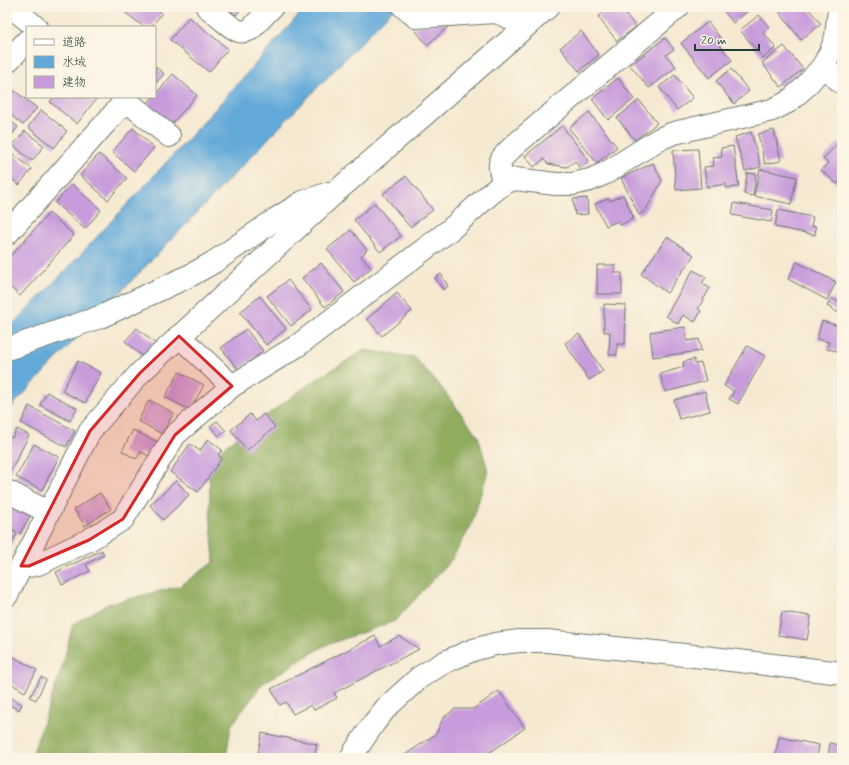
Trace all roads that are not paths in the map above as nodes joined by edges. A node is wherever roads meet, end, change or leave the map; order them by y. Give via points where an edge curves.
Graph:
1 (12, 7) edge
2 (207, 7) edge
3 (272, 7) edge
4 (548, 7) edge
5 (678, 7) edge
6 (837, 11) edge
7 (410, 12) edge
8 (527, 24) junction
9 (35, 26) edge
10 (26, 41) edge
11 (7, 62) edge
12 (823, 66) junction
13 (842, 83) edge
14 (124, 98) edge
15 (169, 136) dead end
16 (504, 183) junction
17 (338, 190) junction
18 (7, 234) edge
19 (179, 336) junction
20 (7, 349) edge
21 (232, 386) junction
22 (7, 490) edge
23 (48, 512) junction
24 (21, 566) junction
25 (7, 595) edge
26 (842, 673) edge
27 (352, 758) edge

1 - 9 street
2 - 3 street via 233,28 243,32 251,29
4 - 8 street
5 - 16 street via 504,155 499,163
6 - 12 street via 836,37
7 - 8 street via 496,12
8 - 17 street
10 - 11 street
12 - 13 street
12 - 16 street via 788,102 772,110 674,133 659,139 606,173 590,180 556,184 515,179
14 - 15 street
14 - 18 street
16 - 21 street via 451,229 297,346
17 - 19 street
17 - 20 street via 303,202 191,275 100,317
19 - 21 street
19 - 23 street via 140,373 90,431
21 - 24 street via 175,435 123,519 90,540 38,564
22 - 23 street
23 - 24 street
24 - 25 street
26 - 27 street via 547,642 519,641 495,644 444,662 420,677 382,713

